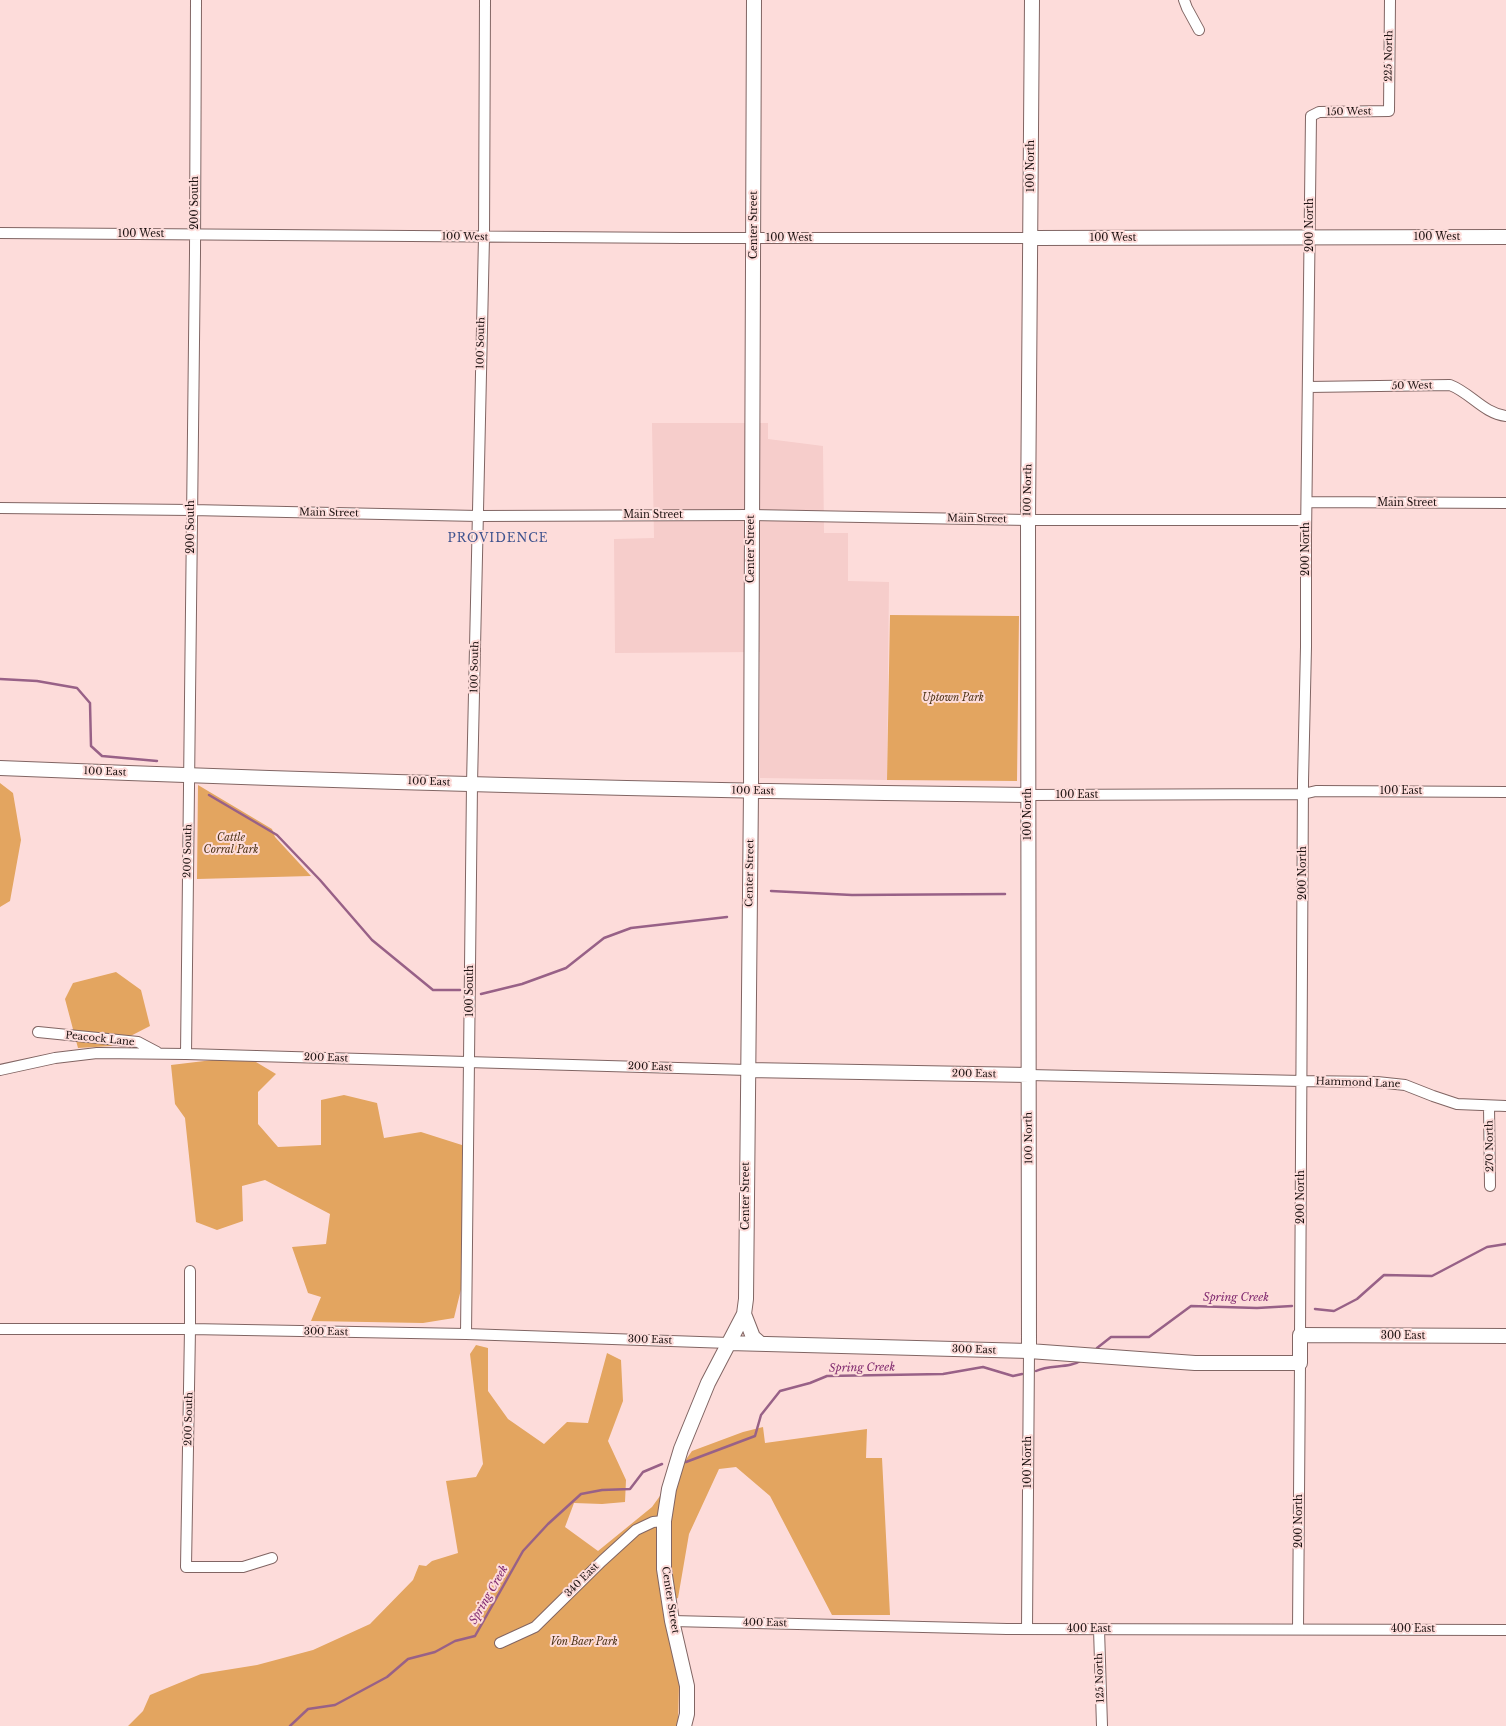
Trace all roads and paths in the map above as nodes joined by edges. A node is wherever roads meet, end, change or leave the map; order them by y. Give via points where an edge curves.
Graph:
1 (196, 0) edge
2 (484, 0) edge
3 (754, 0) edge
4 (1032, 0) edge
5 (1184, 0) edge
6 (1390, 0) edge
7 (1198, 30) dead end
8 (1389, 111) joint
9 (1311, 116) joint
10 (0, 233) edge
11 (195, 235) junction
12 (484, 237) junction
13 (1506, 237) edge
14 (754, 238) junction
15 (1031, 238) junction
16 (1310, 238) junction
17 (1308, 388) junction
18 (1506, 416) edge
19 (1307, 502) junction
20 (1506, 503) edge
21 (0, 508) edge
22 (192, 510) junction
23 (751, 515) junction
24 (478, 516) junction
25 (1028, 520) junction
26 (1306, 520) junction
27 (0, 768) edge
28 (190, 775) junction
29 (472, 784) junction
30 (751, 791) junction
31 (1506, 792) edge
32 (1303, 794) junction
33 (1028, 795) junction
34 (38, 1032) dead end
35 (160, 1054) junction
36 (186, 1054) junction
37 (470, 1062) junction
38 (0, 1070) edge
39 (748, 1070) junction
40 (1029, 1075) junction
41 (1302, 1081) junction
42 (1489, 1106) junction
43 (1506, 1106) edge
44 (1490, 1186) dead end
45 (190, 1271) dead end
46 (744, 1314) junction
47 (0, 1329) edge
48 (190, 1329) junction
49 (466, 1334) junction
50 (1300, 1335) junction
51 (1506, 1336) edge
52 (728, 1343) junction
53 (761, 1344) junction
54 (1029, 1351) junction
55 (1300, 1363) junction
56 (664, 1521) junction
57 (272, 1558) dead end
58 (672, 1621) junction
59 (1027, 1629) junction
60 (1098, 1629) junction
61 (1298, 1629) junction
62 (1506, 1630) edge
63 (500, 1643) dead end
64 (684, 1726) edge
65 (1102, 1726) edge

1 - 11 street, 200 South
2 - 12 street, 100 South
3 - 14 street, Center Street
4 - 15 street, 100 North
5 - 7 street
6 - 8 street, 225 North
8 - 9 street, 150 West via 1318,112
9 - 16 street, 200 North
10 - 11 street, 100 West
11 - 12 street, 100 West
11 - 22 street, 200 South
12 - 14 street, 100 West
12 - 24 street, 100 South
13 - 16 street, 100 West
14 - 15 street, 100 West
14 - 23 street, Center Street
15 - 16 street, 100 West
15 - 25 street, 100 North
16 - 17 street, 200 North
17 - 18 street, 50 West via 1450,385 1461,389 1485,409
17 - 19 street, 200 North
19 - 20 street, Main Street
19 - 26 street, 200 North
21 - 22 street, Main Street
22 - 24 street, Main Street
22 - 28 street, 200 South
23 - 24 street, Main Street
23 - 25 street, Main Street
23 - 30 street, Center Street
24 - 29 street, 100 South
25 - 26 street, Main Street
25 - 33 street, 100 North
26 - 32 street, 200 North
27 - 28 street, 100 East
28 - 29 street, 100 East
28 - 36 street, 200 South
29 - 30 street, 100 East
29 - 37 street, 100 South
30 - 33 street, 100 East
30 - 39 street, Center Street
31 - 32 street, 100 East via 1316,791
32 - 33 street, 100 East
32 - 41 street, 200 North
33 - 40 street, 100 North
34 - 35 street, Peacock Lane via 138,1042
35 - 36 street, 200 East
35 - 38 street, 200 East via 97,1053 55,1058
36 - 37 street, 200 East
37 - 39 street, 200 East
37 - 49 street, 100 South
39 - 40 street, 200 East
39 - 46 street, Center Street
40 - 41 street, 200 East
40 - 54 street, 100 North
41 - 42 street, Hammond Lane via 1405,1085 1457,1104
41 - 50 street, 200 North
42 - 43 street, Hammond Lane
42 - 44 street, 270 North
45 - 48 street, 200 South
46 - 52 street, Center Street
46 - 53 street via 751,1334
47 - 48 street, 300 East
48 - 49 street, 300 East
48 - 57 street, 200 South via 186,1567 243,1567
49 - 52 street, 300 East
50 - 51 street, 300 East
50 - 55 street, 200 North
52 - 53 street, 300 East
52 - 56 street, Center Street via 708,1383 681,1449 669,1489
53 - 54 street, 300 East
54 - 55 street, 300 East via 1195,1363
54 - 59 street, 100 North
55 - 61 street, 200 North
56 - 58 street, Center Street via 664,1569
56 - 63 street, 340 East via 653,1522 636,1530 535,1627
58 - 59 street, 400 East
58 - 64 street, Center Street via 687,1686 687,1714
59 - 60 street, 400 East
60 - 61 street, 400 East
60 - 65 street, 125 North
61 - 62 street, 400 East

